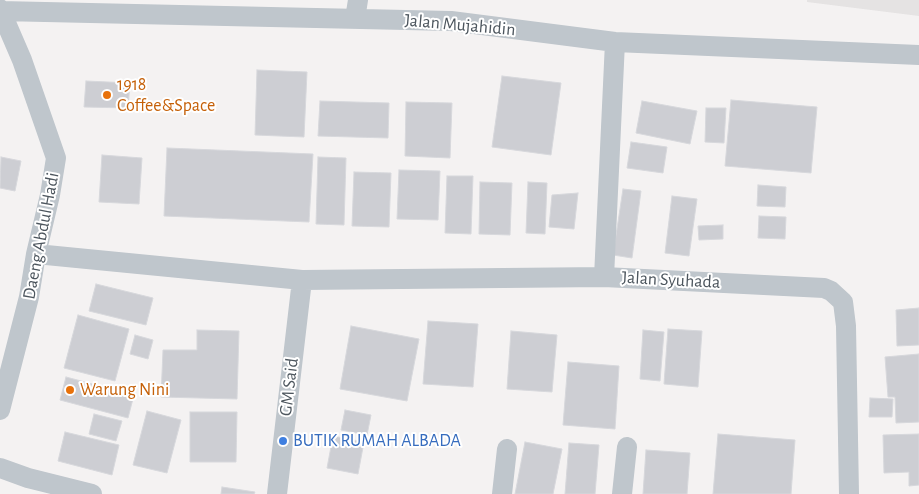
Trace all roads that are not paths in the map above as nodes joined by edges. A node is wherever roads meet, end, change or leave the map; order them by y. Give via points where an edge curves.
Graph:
1 (0, 10) edge
2 (357, 10) edge
3 (615, 42) junction
4 (919, 54) edge
5 (36, 254) junction
6 (604, 277) junction
7 (302, 280) junction
8 (0, 410) edge
9 (627, 447) dead end
10 (507, 449) dead end
11 (0, 468) edge
12 (26, 486) edge
13 (92, 494) edge
14 (277, 494) edge
15 (502, 494) edge
16 (622, 494) edge
17 (849, 494) edge

1 - 2 street, Jalan Mujahidin
1 - 5 street, Daeng Abdul Hadi via 22,60 56,158
2 - 3 street, Jalan Mujahidin
3 - 4 street, Jalan Mujahidin
3 - 6 street
5 - 7 street, Jalan Syuhada
5 - 8 street, Daeng Abdul Hadi via 29,297
6 - 7 street, Jalan Syuhada
6 - 17 street, Jalan Syuhada via 808,285 824,288 838,296 846,326
7 - 14 street, GM Said
9 - 16 street
10 - 15 street
11 - 12 street
12 - 13 street

